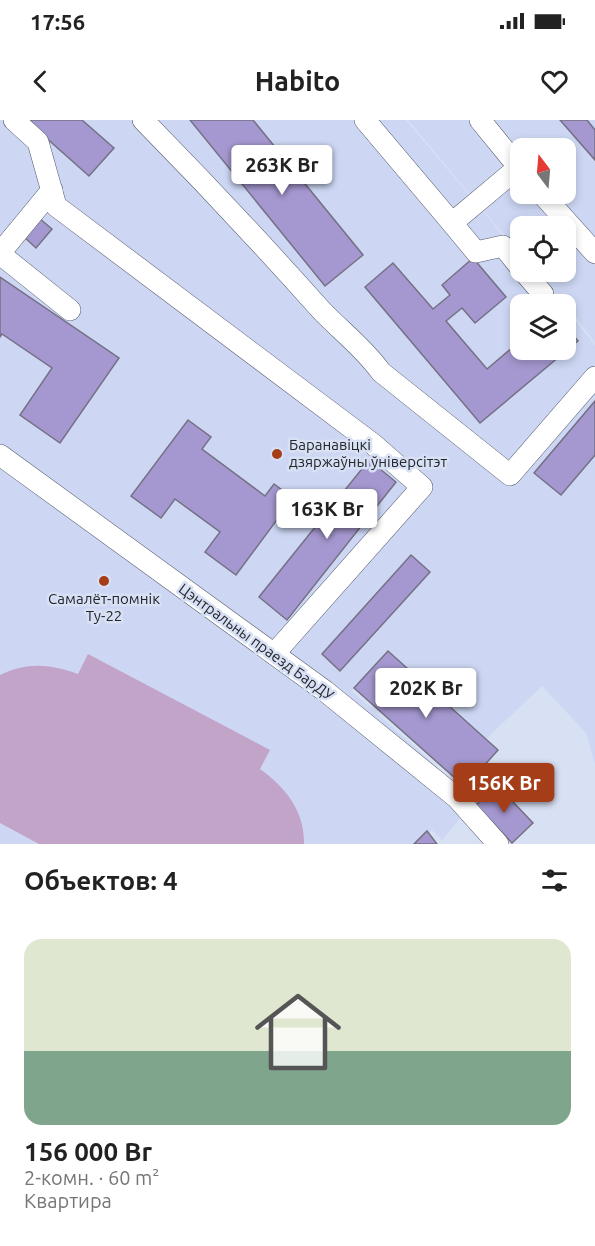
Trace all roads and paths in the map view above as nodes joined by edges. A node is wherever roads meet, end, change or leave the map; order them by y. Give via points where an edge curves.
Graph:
1 (14, 120) edge
2 (143, 120) edge
3 (365, 120) edge
4 (480, 120) edge
5 (510, 156) edge
6 (510, 176) edge
7 (52, 190) junction
8 (551, 204) edge
9 (452, 223) junction
10 (0, 253) edge
11 (595, 253) edge
12 (510, 255) edge
13 (533, 282) edge
14 (543, 294) dead end
15 (70, 310) dead end
16 (595, 377) edge
17 (0, 455) edge
18 (274, 654) junction
19 (498, 844) edge

1 - 7 street via 38,142
2 - 16 street via 381,372 510,475
3 - 9 street
4 - 5 street
6 - 9 street
7 - 10 street
7 - 18 street via 56,206 373,444 422,487
8 - 11 street
9 - 12 street via 476,252 503,246
10 - 15 street
13 - 14 street
17 - 18 street, Цэнтральны праезд БарДУ
18 - 19 street, Цэнтральны праезд БарДУ via 457,798

